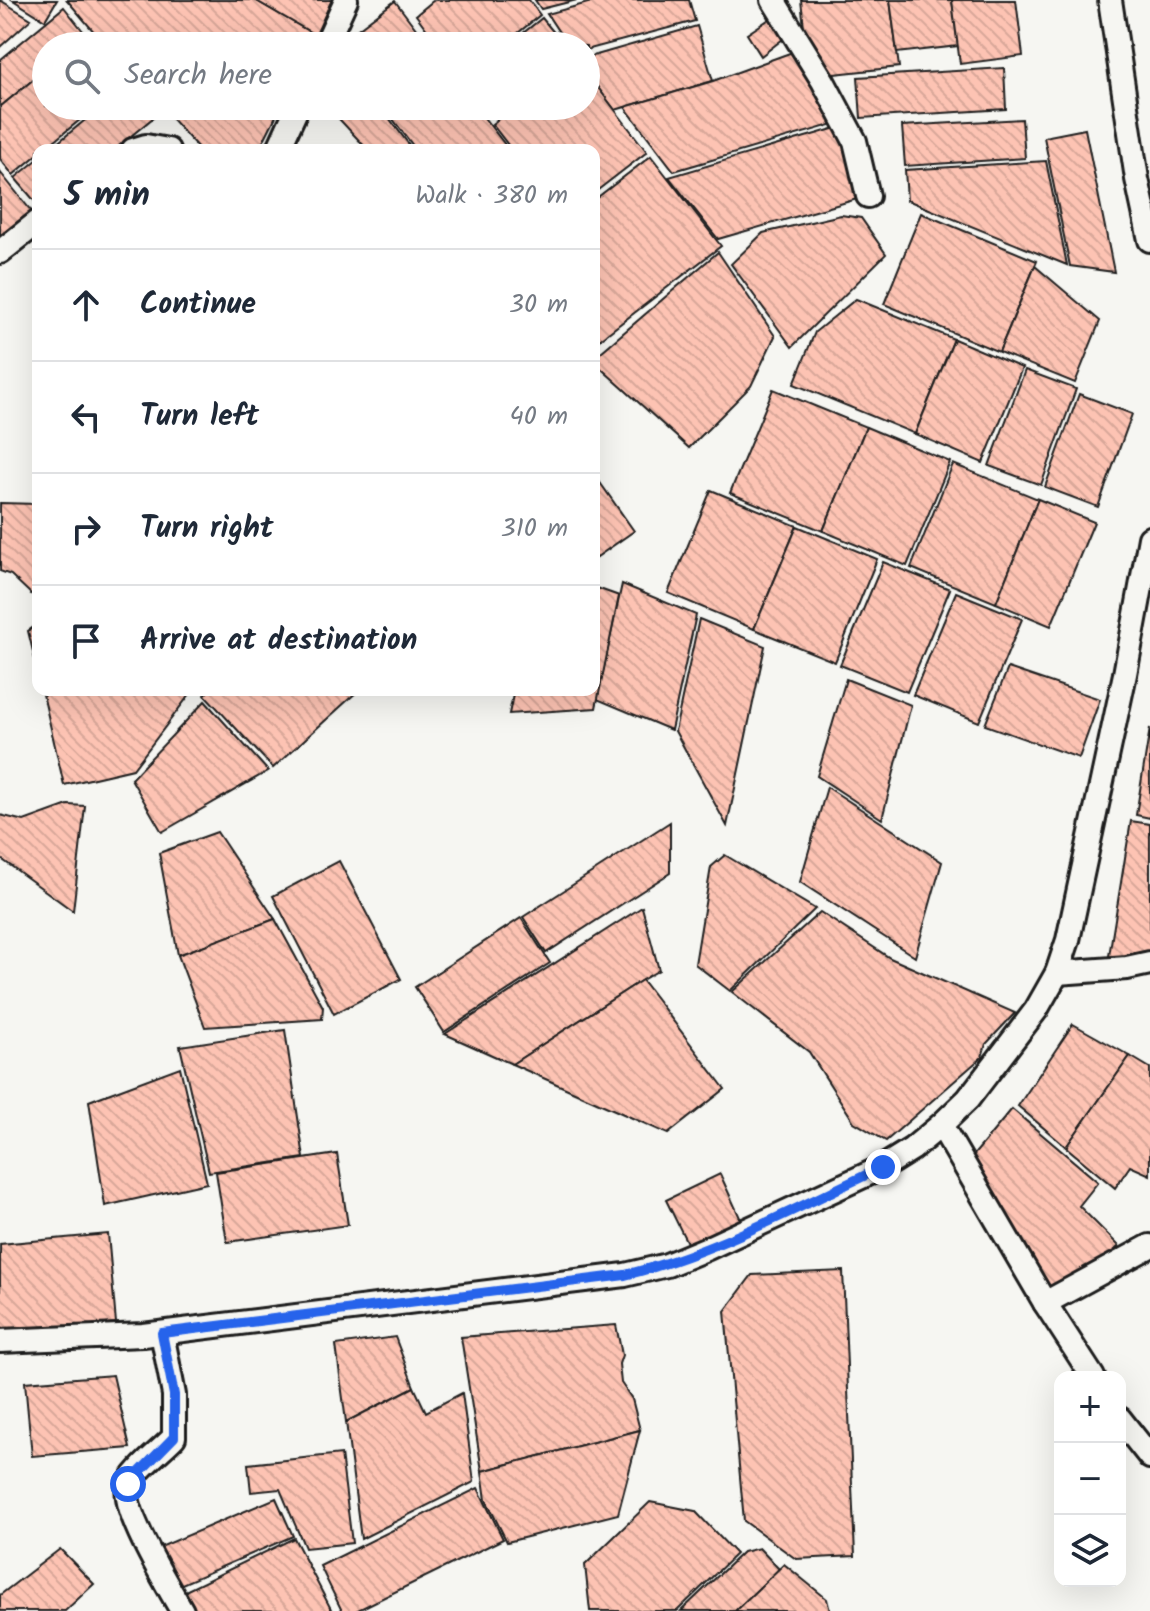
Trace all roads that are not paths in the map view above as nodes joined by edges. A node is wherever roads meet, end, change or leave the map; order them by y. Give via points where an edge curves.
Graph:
1 (346, 0) edge
2 (773, 0) edge
3 (1110, 0) edge
4 (331, 32) edge
5 (292, 120) edge
6 (281, 144) edge
7 (1144, 177) edge
8 (868, 196) dead end
9 (32, 227) edge
10 (1150, 240) edge
11 (0, 252) edge
12 (1150, 538) edge
13 (1150, 963) edge
14 (1057, 973) junction
15 (941, 1125) junction
16 (1150, 1246) edge
17 (1045, 1303) junction
18 (162, 1333) junction
19 (0, 1341) edge
20 (1089, 1371) edge
21 (1126, 1427) edge
22 (1150, 1457) edge
23 (182, 1611) edge

1 - 4 street
2 - 8 street via 855,141
3 - 7 street
5 - 6 street
7 - 10 street
9 - 11 street
12 - 14 street
13 - 14 street
14 - 15 street via 1036,1010 968,1099
15 - 17 street
15 - 18 street via 883,1167 667,1265 625,1275
16 - 17 street
17 - 20 street
18 - 19 street
18 - 23 street via 174,1395 174,1437 128,1484 126,1497
21 - 22 street

